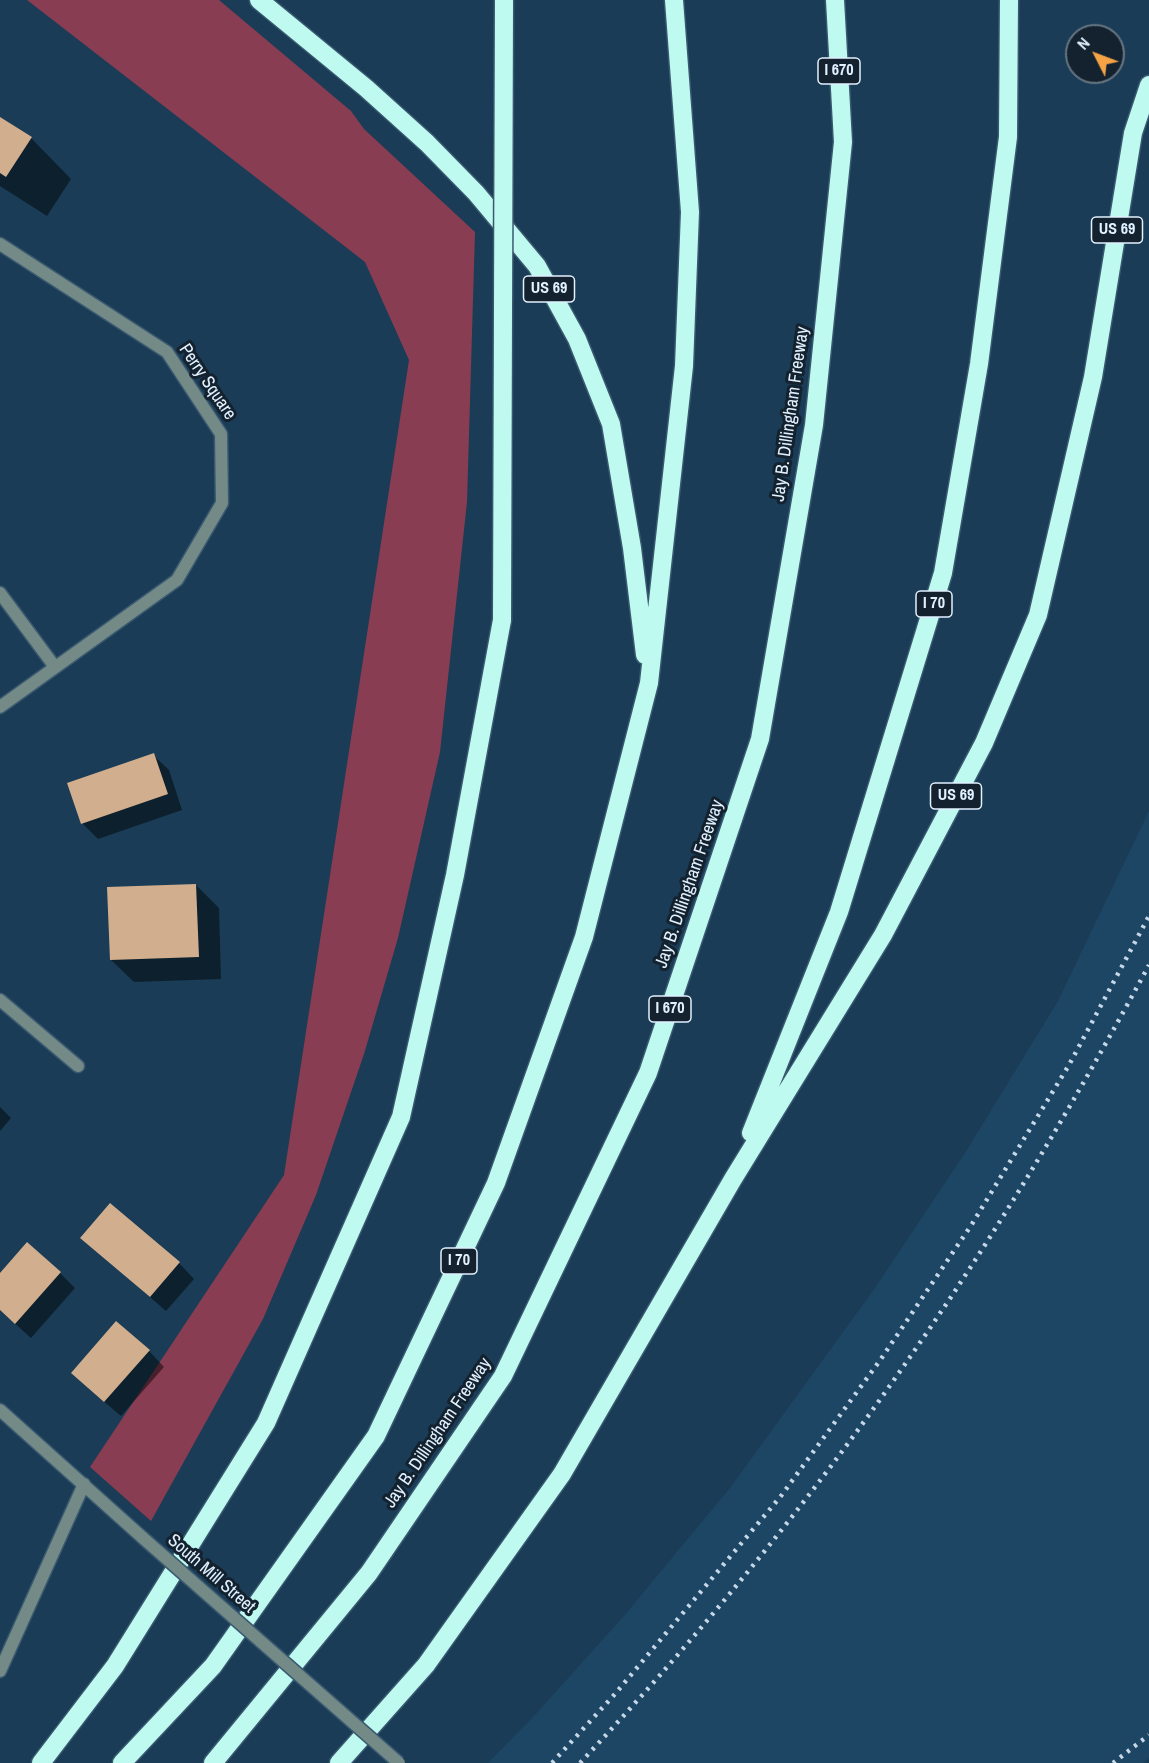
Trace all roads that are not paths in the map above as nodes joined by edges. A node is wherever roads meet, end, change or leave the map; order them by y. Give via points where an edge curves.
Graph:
1 (259, 0) edge
2 (504, 0) edge
3 (674, 0) edge
4 (835, 0) edge
5 (1009, 0) edge
6 (1149, 85) edge
7 (0, 244) edge
8 (0, 593) edge
9 (55, 667) junction
10 (649, 683) junction
11 (0, 707) edge
12 (0, 1000) edge
13 (78, 1066) dead end
14 (733, 1179) junction
15 (0, 1410) edge
16 (84, 1484) junction
17 (0, 1671) edge
18 (41, 1763) edge
19 (122, 1763) edge
20 (213, 1763) edge
21 (339, 1763) edge
22 (399, 1763) edge

1 - 10 highway, US 69 via 427,143 476,193 537,266 578,339 611,424
2 - 18 highway, bridge via 502,620 455,875 401,1117 266,1423 115,1666
3 - 10 highway, I 70 via 690,212 685,354
4 - 20 highway, Jay B. Dillingham Freeway / I 670 via 843,142 814,425 760,739 648,1073 502,1376 369,1573
5 - 14 highway, I 70 via 1008,137 979,364 943,573 839,912
6 - 14 highway, US 69 via 1133,133 1093,377 1038,615 984,743 883,934
7 - 9 street, Perry Square via 167,352 221,434 222,503 177,580
8 - 9 street
9 - 11 street, Perry Square
10 - 19 highway, I 70 via 584,937 500,1172 376,1436 213,1666
12 - 13 street
14 - 21 highway, I 70 via 562,1474 426,1665
15 - 16 street, South Mill Street
16 - 17 street
16 - 22 street, South Mill Street, bridge

